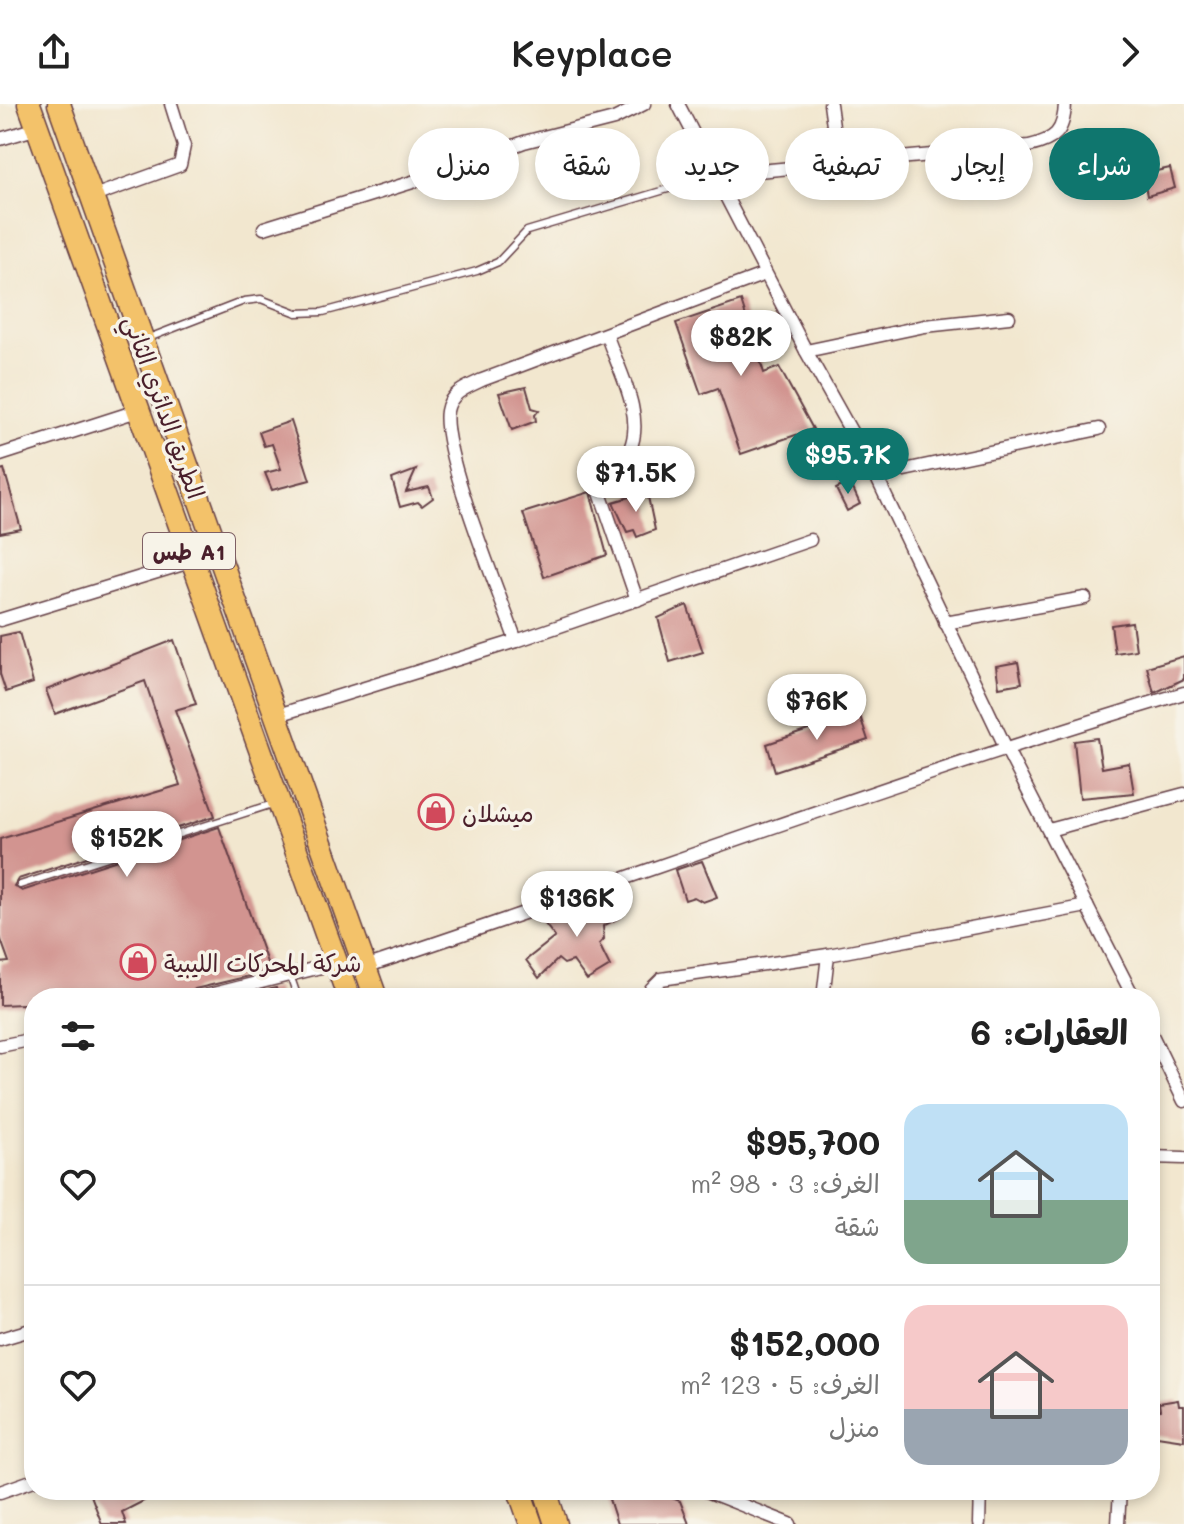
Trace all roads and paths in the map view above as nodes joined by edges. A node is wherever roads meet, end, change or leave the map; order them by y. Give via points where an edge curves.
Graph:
1 (29, 104) edge
2 (59, 104) edge
3 (171, 104) edge
4 (644, 104) edge
5 (678, 104) edge
6 (830, 104) edge
7 (1065, 104) edge
8 (38, 128) junction
9 (691, 128) edge
10 (833, 128) edge
11 (0, 139) edge
12 (909, 155) edge
13 (656, 193) edge
14 (91, 197) junction
15 (728, 200) edge
16 (264, 228) dead end
17 (765, 274) junction
18 (1009, 317) dead end
19 (607, 336) junction
20 (144, 340) junction
21 (806, 351) junction
22 (137, 411) junction
23 (1099, 429) dead end
24 (0, 455) edge
25 (876, 476) junction
26 (810, 540) dead end
27 (193, 561) junction
28 (1085, 598) dead end
29 (637, 600) junction
30 (0, 620) edge
31 (945, 623) junction
32 (516, 641) junction
33 (1184, 693) edge
34 (278, 715) junction
35 (1006, 748) junction
36 (1184, 794) edge
37 (279, 801) junction
38 (1049, 830) junction
39 (20, 885) dead end
40 (1087, 906) junction
41 (828, 955) junction
42 (337, 963) junction
43 (365, 967) junction
44 (290, 975) junction
45 (237, 988) edge
46 (295, 988) edge
47 (346, 988) edge
48 (372, 988) edge
49 (652, 988) edge
50 (824, 988) edge
51 (1129, 988) edge
52 (24, 1041) edge
53 (0, 1046) edge
54 (1160, 1052) edge
55 (1184, 1101) edge
56 (1160, 1157) edge
57 (1184, 1158) edge
58 (24, 1332) edge
59 (0, 1339) edge
60 (24, 1484) edge
61 (0, 1492) edge
62 (523, 1500) edge
63 (548, 1500) edge
64 (729, 1500) edge
65 (980, 1500) edge
66 (1119, 1500) edge
67 (531, 1524) edge
68 (556, 1524) edge
69 (790, 1524) edge
70 (979, 1524) edge
71 (1118, 1524) edge

1 - 8 highway, الطريق الدائري الثاني / طس A1
2 - 14 highway, الطريق الدائري الثاني / طس A1
3 - 14 street via 185,151 180,165
4 - 16 street via 614,119 524,142
5 - 9 street
6 - 10 street
7 - 12 street via 1062,128 1051,141
8 - 11 street
8 - 22 highway, الطريق الدائري الثاني / طس A1
13 - 20 lane via 527,231 498,262 477,271 323,312 297,313 261,299 244,301
14 - 20 highway, الطريق الدائري الثاني / طس A1
15 - 17 street
17 - 19 street
17 - 21 street
18 - 21 street via 925,326
19 - 29 street via 635,419 635,436 630,449 601,462 597,484
19 - 32 street via 466,387 450,401 446,413 466,500
20 - 34 highway, الطريق الدائري الثاني / طس A1
21 - 25 street
22 - 24 street
22 - 27 highway, الطريق الدائري الثاني / طس A1
23 - 25 street
25 - 31 street
26 - 29 street
27 - 30 street
27 - 37 highway, الطريق الدائري الثاني / طس A1
28 - 31 street
29 - 32 street
31 - 35 street
32 - 34 street
33 - 35 street
34 - 43 highway, الطريق الدائري الثاني / طس A1
35 - 38 street
35 - 43 street
36 - 38 street
37 - 39 lane
37 - 42 highway, الطريق الدائري الثاني / طس A1
38 - 40 street
40 - 41 street
40 - 51 street
41 - 49 street via 661,979
41 - 50 street
42 - 44 street
42 - 47 highway, الطريق الدائري الثاني / طس A1
43 - 48 highway, الطريق الدائري الثاني / طس A1
44 - 45 street
44 - 46 lane
52 - 53 street
54 - 55 street
56 - 57 street
58 - 59 street
60 - 61 street
62 - 67 highway
63 - 68 highway
64 - 69 street
65 - 70 street
66 - 71 street

